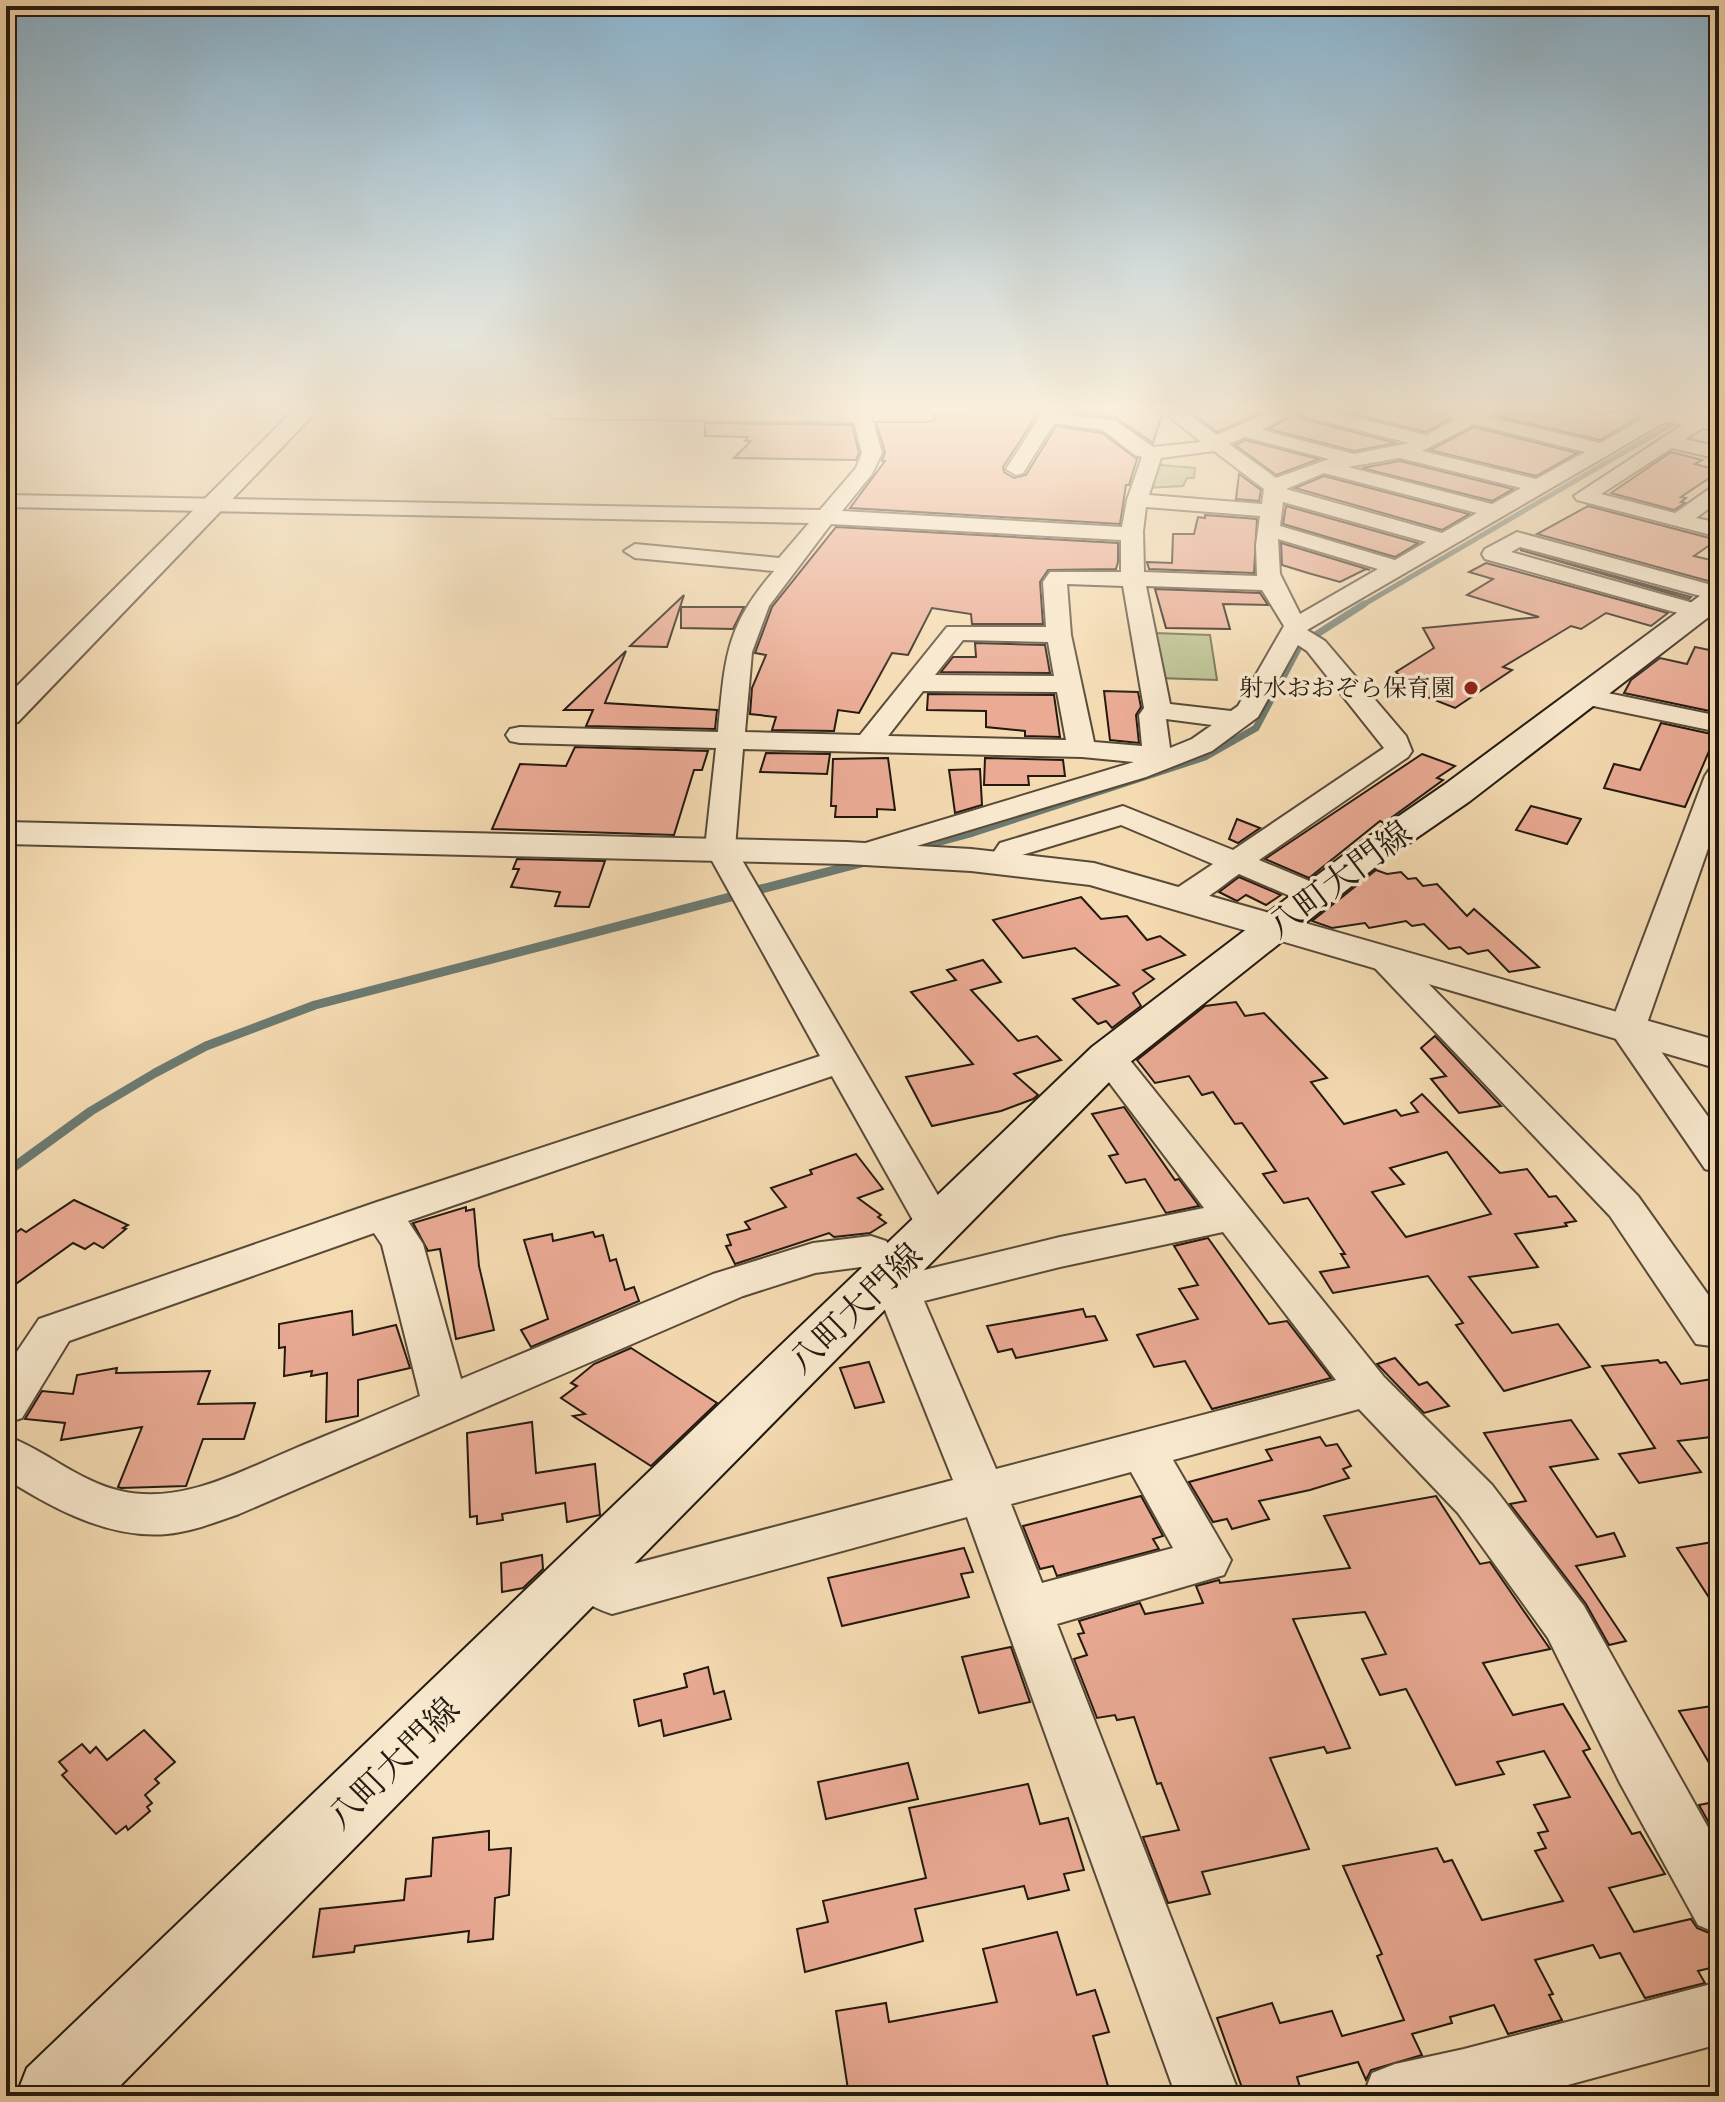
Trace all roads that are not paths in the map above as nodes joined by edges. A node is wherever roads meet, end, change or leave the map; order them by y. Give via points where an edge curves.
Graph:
1 (207, 510) edge
2 (473, 510) edge
3 (832, 510) edge
4 (1136, 510) edge
5 (1272, 510) edge
6 (1283, 510) edge
7 (1296, 510) edge
8 (1490, 510) edge
9 (1500, 510) edge
10 (1640, 510) edge
11 (1693, 510) edge
12 (1497, 512) junction
13 (826, 517) junction
14 (1679, 520) junction
15 (1719, 530) edge
16 (1132, 534) junction
17 (1463, 547) junction
18 (635, 551) dead end
19 (788, 566) junction
20 (1399, 568) junction
21 (1136, 579) junction
22 (1271, 583) junction
23 (1711, 600) edge
24 (1295, 629) junction
25 (1059, 635) junction
26 (919, 683) junction
27 (1070, 684) junction
28 (1583, 696) junction
29 (1158, 710) junction
30 (6, 715) edge
31 (1236, 720) junction
32 (1719, 724) edge
33 (520, 735) dead end
34 (729, 740) junction
35 (867, 744) junction
36 (1082, 749) junction
37 (1165, 756) junction
38 (1719, 776) edge
39 (6, 833) edge
40 (720, 848) junction
41 (860, 854) junction
42 (1002, 862) junction
43 (1236, 862) junction
44 (1315, 895) junction
45 (1182, 899) junction
46 (1274, 926) junction
47 (1385, 959) junction
48 (1627, 1029) junction
49 (1719, 1055) edge
50 (1108, 1057) junction
51 (841, 1061) junction
52 (1719, 1160) edge
53 (383, 1215) junction
54 (1234, 1216) junction
55 (937, 1228) junction
56 (895, 1283) junction
57 (1719, 1331) edge
58 (1368, 1389) junction
59 (6, 1405) edge
60 (445, 1405) junction
61 (1143, 1450) junction
62 (6, 1455) edge
63 (983, 1494) junction
64 (585, 1574) junction
65 (1026, 1610) junction
66 (1719, 1904) edge
67 (1719, 2013) edge
68 (55, 2096) edge
69 (1208, 2096) edge
70 (1395, 2096) edge

1 - 30 street
2 - 13 street
3 - 13 street
4 - 16 street
5 - 22 street via 1265,566
6 - 20 street
7 - 17 street
8 - 12 street
9 - 12 street
10 - 14 street
11 - 14 street
12 - 17 street
13 - 16 street
13 - 19 street
14 - 15 street
16 - 21 street
17 - 20 street
17 - 23 street
18 - 19 street
19 - 34 street via 758,604 739,652
20 - 24 street
21 - 22 street
21 - 25 street via 1058,577
21 - 29 street
22 - 24 street
23 - 28 street, 八町大門線
24 - 31 street via 1249,711
24 - 43 street via 1316,646 1398,751
25 - 26 street via 956,632 922,672
25 - 27 street
26 - 27 street
26 - 35 street
27 - 36 street
28 - 32 street
28 - 44 street, 八町大門線
29 - 31 street
29 - 37 street via 1152,715
31 - 37 street via 1202,745
33 - 34 street
34 - 35 street
34 - 40 street
35 - 36 street
36 - 37 street
37 - 41 street via 1136,771
38 - 48 street
39 - 40 street
40 - 41 street
40 - 51 street
41 - 42 street
42 - 43 street via 1011,849 1123,815
42 - 45 street via 1094,874
43 - 44 street
43 - 45 street
44 - 46 street, 八町大門線
45 - 46 street
46 - 47 street
46 - 50 street, 八町大門線
47 - 48 street
47 - 57 street via 1624,1206 1711,1332
48 - 49 street
48 - 52 street
50 - 54 street
50 - 55 street, 八町大門線
51 - 53 street
51 - 55 street
53 - 59 street via 54,1330
53 - 60 street via 402,1244
54 - 56 street
54 - 58 street
55 - 56 street, 八町大門線
56 - 60 street via 871,1251 813,1258 728,1285
56 - 63 street
56 - 64 street, 八町大門線
58 - 61 street
58 - 66 street via 1475,1499 1566,1622
60 - 62 street via 222,1500 167,1514 123,1512 75,1497
61 - 63 street
61 - 65 street via 1206,1560
63 - 64 street via 612,1592
63 - 65 street
64 - 68 street, 八町大門線
65 - 69 street
67 - 70 street

